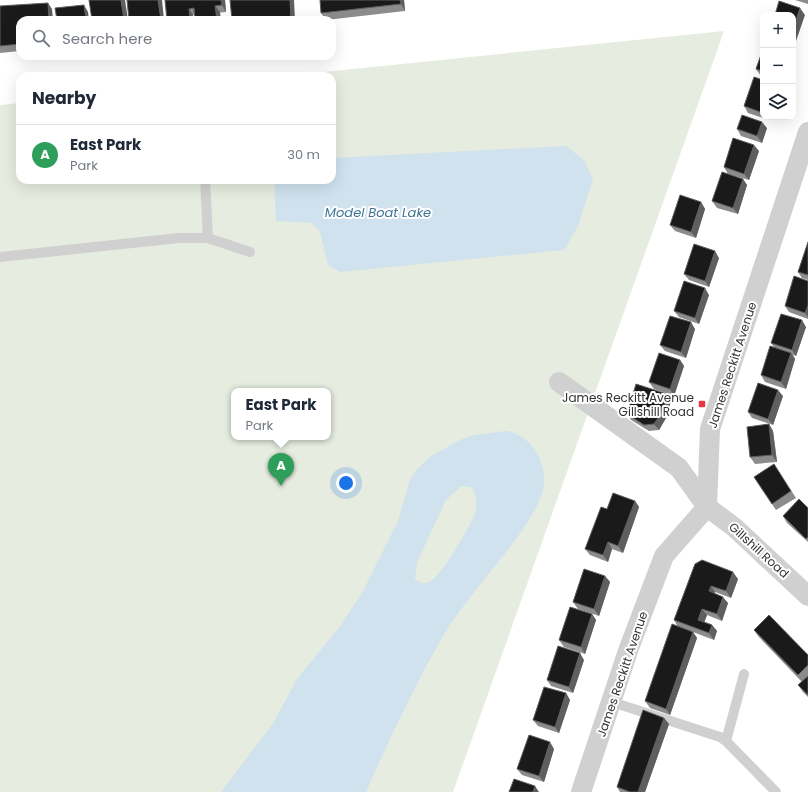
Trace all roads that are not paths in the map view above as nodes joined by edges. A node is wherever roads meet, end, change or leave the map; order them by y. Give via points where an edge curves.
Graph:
1 (808, 132) edge
2 (205, 184) edge
3 (208, 238) junction
4 (250, 252) dead end
5 (0, 257) edge
6 (559, 382) dead end
7 (707, 507) junction
8 (808, 596) edge
9 (744, 674) dead end
10 (612, 702) junction
11 (726, 741) junction
12 (581, 792) edge
13 (776, 792) edge

1 - 7 street, James Reckitt Avenue via 710,429
2 - 3 lane
3 - 4 lane
3 - 5 lane via 179,238
6 - 7 street, Gillshill Road via 679,468
7 - 8 street, Gillshill Road via 734,527
7 - 10 street, James Reckitt Avenue via 664,556
9 - 11 lane
10 - 11 lane
10 - 12 street, James Reckitt Avenue
11 - 13 lane

